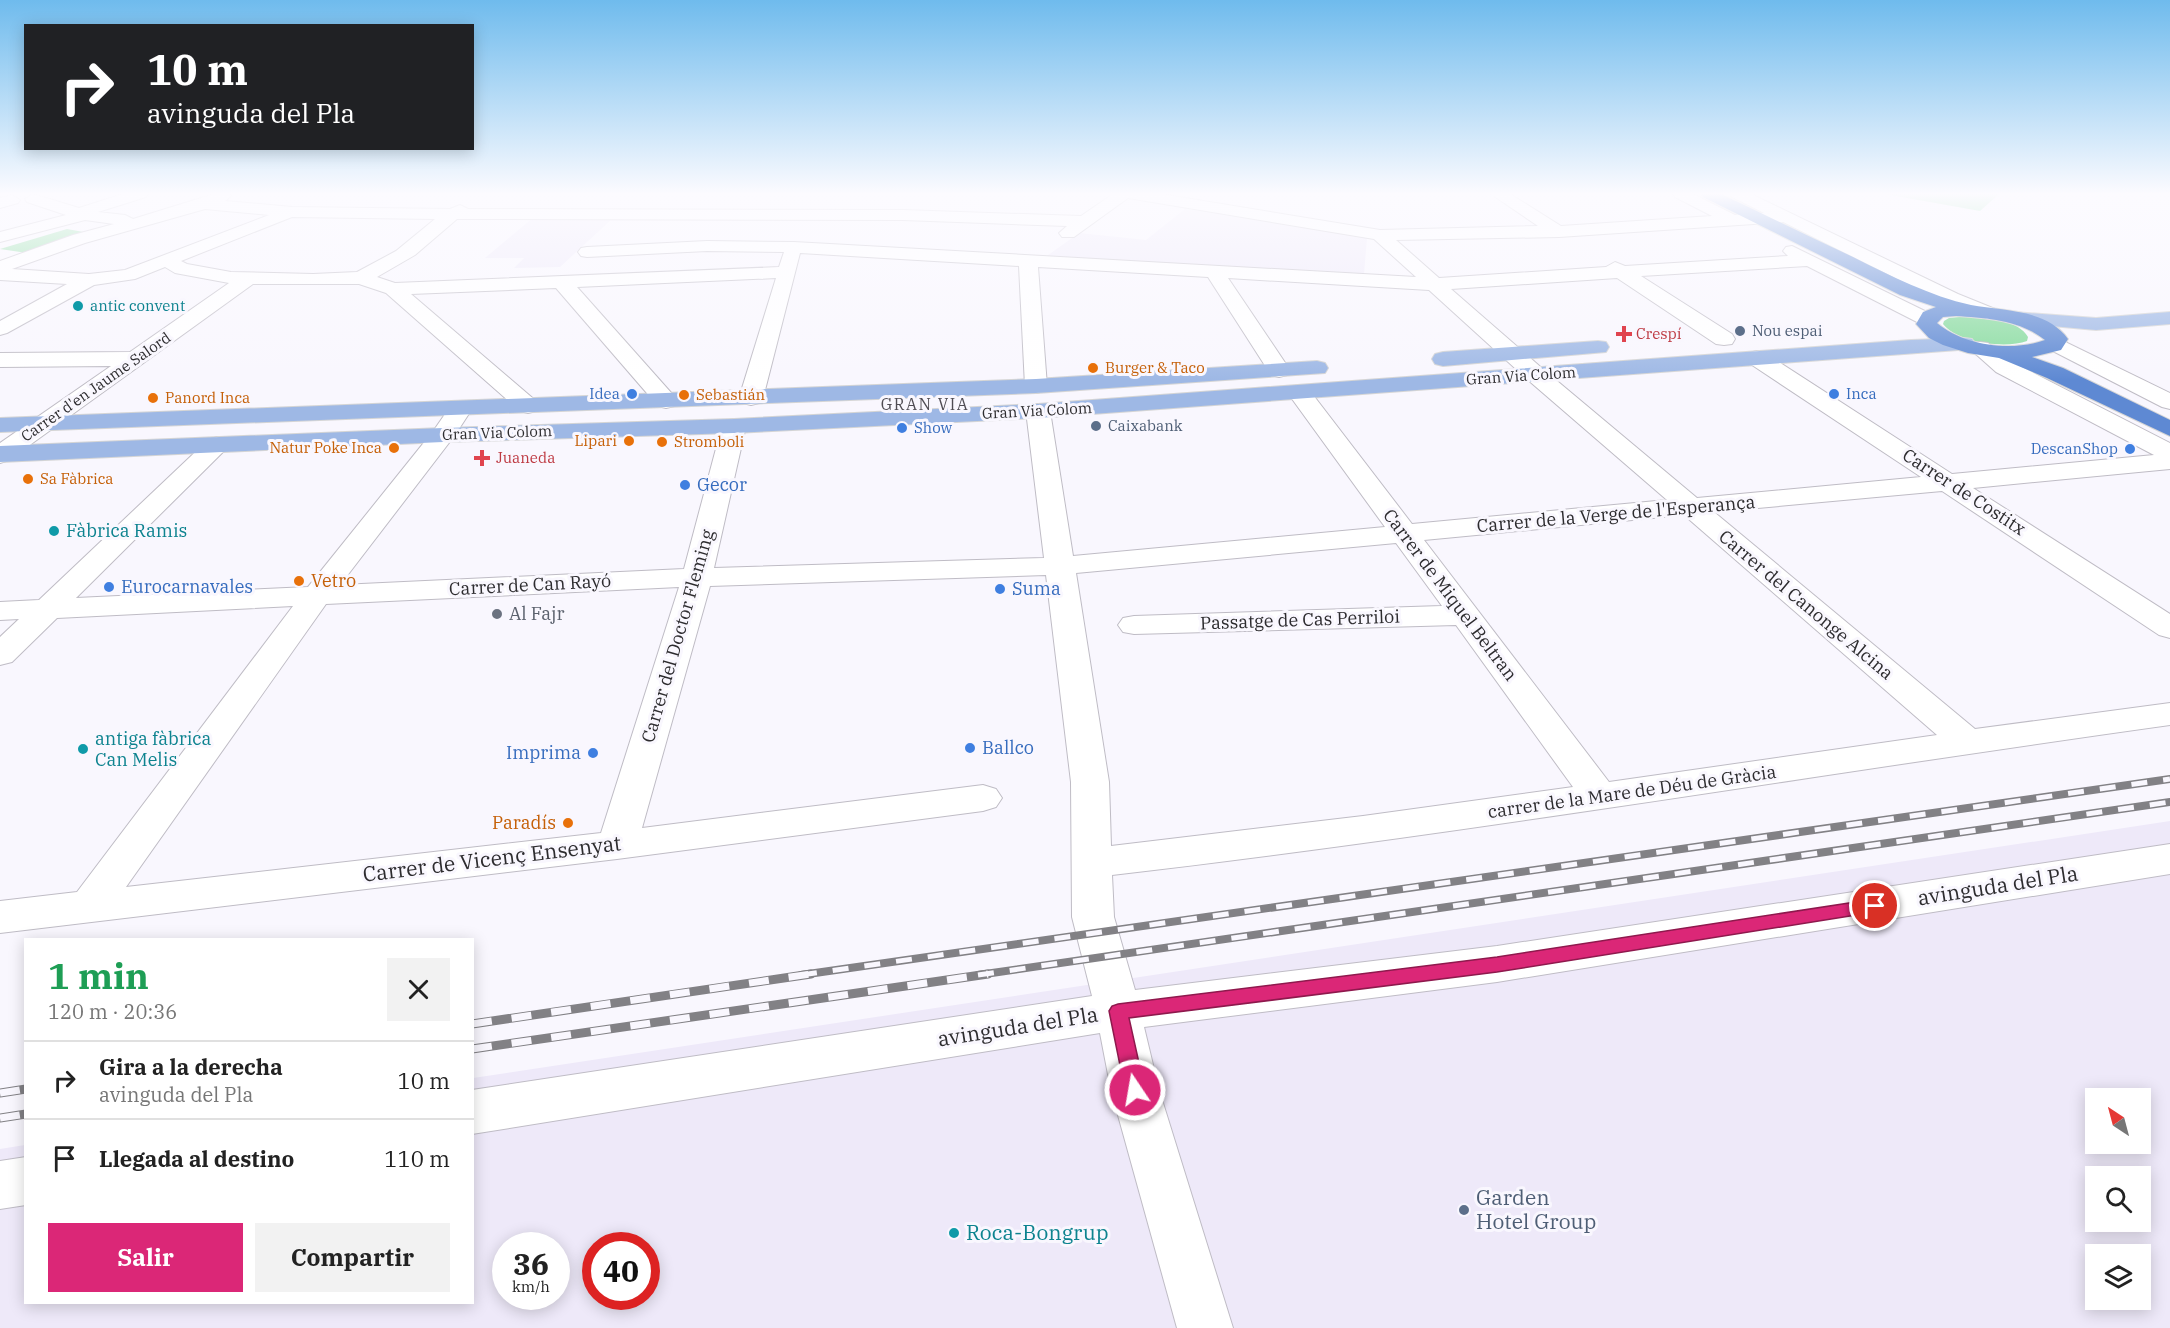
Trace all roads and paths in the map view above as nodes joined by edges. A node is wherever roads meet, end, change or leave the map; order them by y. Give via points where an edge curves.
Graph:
1 (31, 256) edge
2 (180, 256) edge
3 (401, 256) edge
4 (583, 256) edge
5 (791, 256) edge
6 (934, 256) edge
7 (1036, 256) edge
8 (1403, 256) edge
9 (1596, 256) edge
10 (1802, 256) edge
11 (1835, 256) edge
12 (1865, 256) edge
13 (1810, 260) junction
14 (167, 261) junction
15 (1028, 262) junction
16 (0, 267) edge
17 (785, 272) junction
18 (1214, 272) junction
19 (1620, 272) junction
20 (0, 274) edge
21 (361, 278) junction
22 (248, 279) junction
23 (90, 280) junction
24 (561, 281) junction
25 (1434, 284) junction
26 (393, 289) junction
27 (1907, 291) junction
28 (1979, 312) junction
29 (2014, 318) junction
30 (2170, 318) edge
31 (1928, 319) junction
32 (2096, 324) junction
33 (0, 329) edge
34 (1724, 339) junction
35 (2052, 344) junction
36 (1980, 348) junction
37 (1512, 354) junction
38 (1757, 358) junction
39 (137, 359) junction
40 (0, 360) edge
41 (1419, 360) dead end
42 (1338, 366) dead end
43 (1536, 375) junction
44 (2078, 377) junction
45 (1289, 381) junction
46 (750, 398) junction
47 (1037, 399) junction
48 (666, 401) junction
49 (2170, 402) edge
50 (528, 406) junction
51 (2170, 415) edge
52 (452, 422) junction
53 (46, 423) junction
54 (0, 425) edge
55 (734, 426) junction
56 (2170, 429) edge
57 (217, 445) junction
58 (2170, 453) edge
59 (1, 454) edge
60 (2170, 461) edge
61 (1950, 483) junction
62 (1692, 508) junction
63 (1405, 534) junction
64 (1061, 566) junction
65 (697, 578) junction
66 (317, 596) junction
67 (48, 608) junction
68 (0, 611) edge
69 (1465, 615) junction
70 (1134, 625) dead end
71 (2170, 628) edge
72 (0, 655) edge
73 (2170, 714) edge
74 (1966, 741) junction
75 (983, 798) dead end
76 (1601, 798) junction
77 (617, 845) junction
78 (2170, 859) edge
79 (1093, 863) junction
80 (90, 905) junction
81 (0, 917) edge
82 (1113, 990) junction
83 (474, 1112) edge
84 (24, 1182) edge
85 (0, 1185) edge
86 (1205, 1328) edge

1 - 16 street
2 - 14 street
3 - 21 street
4 - 24 street
5 - 17 street
6 - 15 street
7 - 15 street
8 - 25 street, Carrer del Canonge Alcina
9 - 19 street
10 - 13 street
11 - 27 highway
12 - 28 street
13 - 19 street
13 - 31 street
14 - 22 street via 182,269
14 - 23 street via 128,275
15 - 18 street
15 - 47 street
17 - 24 street
17 - 46 street
18 - 25 street
18 - 45 street, Carrer de Miquel Beltran
19 - 25 street
19 - 34 street
20 - 23 street
21 - 22 street
21 - 26 street
22 - 39 street, Carrer d'en Jaume Salord
23 - 33 street
24 - 26 street
24 - 48 street
25 - 37 street, Carrer del Canonge Alcina
26 - 50 street
27 - 28 highway
27 - 31 highway via 1928,306
28 - 29 highway
28 - 31 highway via 1949,311
29 - 32 main road
29 - 35 highway via 2044,329
30 - 32 main road
31 - 34 main road, Gran Via Colom via 1901,328
31 - 36 highway via 1938,335
32 - 35 main road
34 - 37 main road, Gran Via Colom
35 - 36 highway via 2026,353
35 - 44 highway
35 - 49 street
36 - 38 main road, Gran Via Colom via 1921,345
36 - 44 highway
36 - 58 street via 2004,367
37 - 41 main road, Gran Via Colom
37 - 43 street, Carrer del Canonge Alcina
38 - 43 main road, Gran Via Colom
38 - 61 street, Carrer de Costitx
39 - 40 street
39 - 53 street, Carrer d'en Jaume Salord
42 - 45 main road, Gran Via Colom
43 - 45 main road, Gran Via Colom
43 - 62 street, Carrer del Canonge Alcina
44 - 51 highway
44 - 56 highway
45 - 47 main road, Gran Via Colom
45 - 63 street, Carrer de Miquel Beltran
46 - 47 main road, Gran Via Colom
46 - 48 main road, Gran Via Colom
47 - 55 main road, Gran Via Colom
47 - 64 street
48 - 50 main road, Gran Via Colom
50 - 52 main road, Gran Via Colom
52 - 53 main road, Gran Via Colom
52 - 55 main road, Gran Via Colom
52 - 57 main road, Gran Via Colom
52 - 66 street
53 - 54 main road, Gran Via Colom
53 - 59 street, Carrer d'en Jaume Salord
55 - 65 street, Carrer del Doctor Fleming
57 - 59 main road, Gran Via Colom
57 - 67 street
60 - 61 street, Carrer de la Verge de l'Esperança
61 - 62 street, Carrer de la Verge de l'Esperança
61 - 71 street, Carrer de Costitx
62 - 63 street, Carrer de la Verge de l'Esperança
62 - 74 street, Carrer del Canonge Alcina
63 - 64 street, Carrer de la Verge de l'Esperança
63 - 69 street, Carrer de Miquel Beltran
64 - 65 street, Carrer de Can Rayó
64 - 79 street via 1090,782
65 - 66 street, Carrer de Can Rayó
65 - 77 street, Carrer del Doctor Fleming
66 - 67 street, Carrer de Can Rayó
66 - 80 street
67 - 68 street, Carrer de Can Rayó
67 - 72 street
69 - 70 street, Passatge de Cas Perriloi
69 - 76 street, Carrer de Miquel Beltran
73 - 74 street, carrer de la Mare de Déu de Gràcia
74 - 76 street, carrer de la Mare de Déu de Gràcia
75 - 77 street, Carrer de Vicenç Ensenyat
76 - 79 street, carrer de la Mare de Déu de Gràcia
77 - 80 street, Carrer de Vicenç Ensenyat
78 - 82 street, avinguda del Pla via 1497,964
79 - 82 street via 1093,917
80 - 81 street, Carrer de Vicenç Ensenyat
82 - 83 street, avinguda del Pla
82 - 86 street via 1135,1090
84 - 85 street

